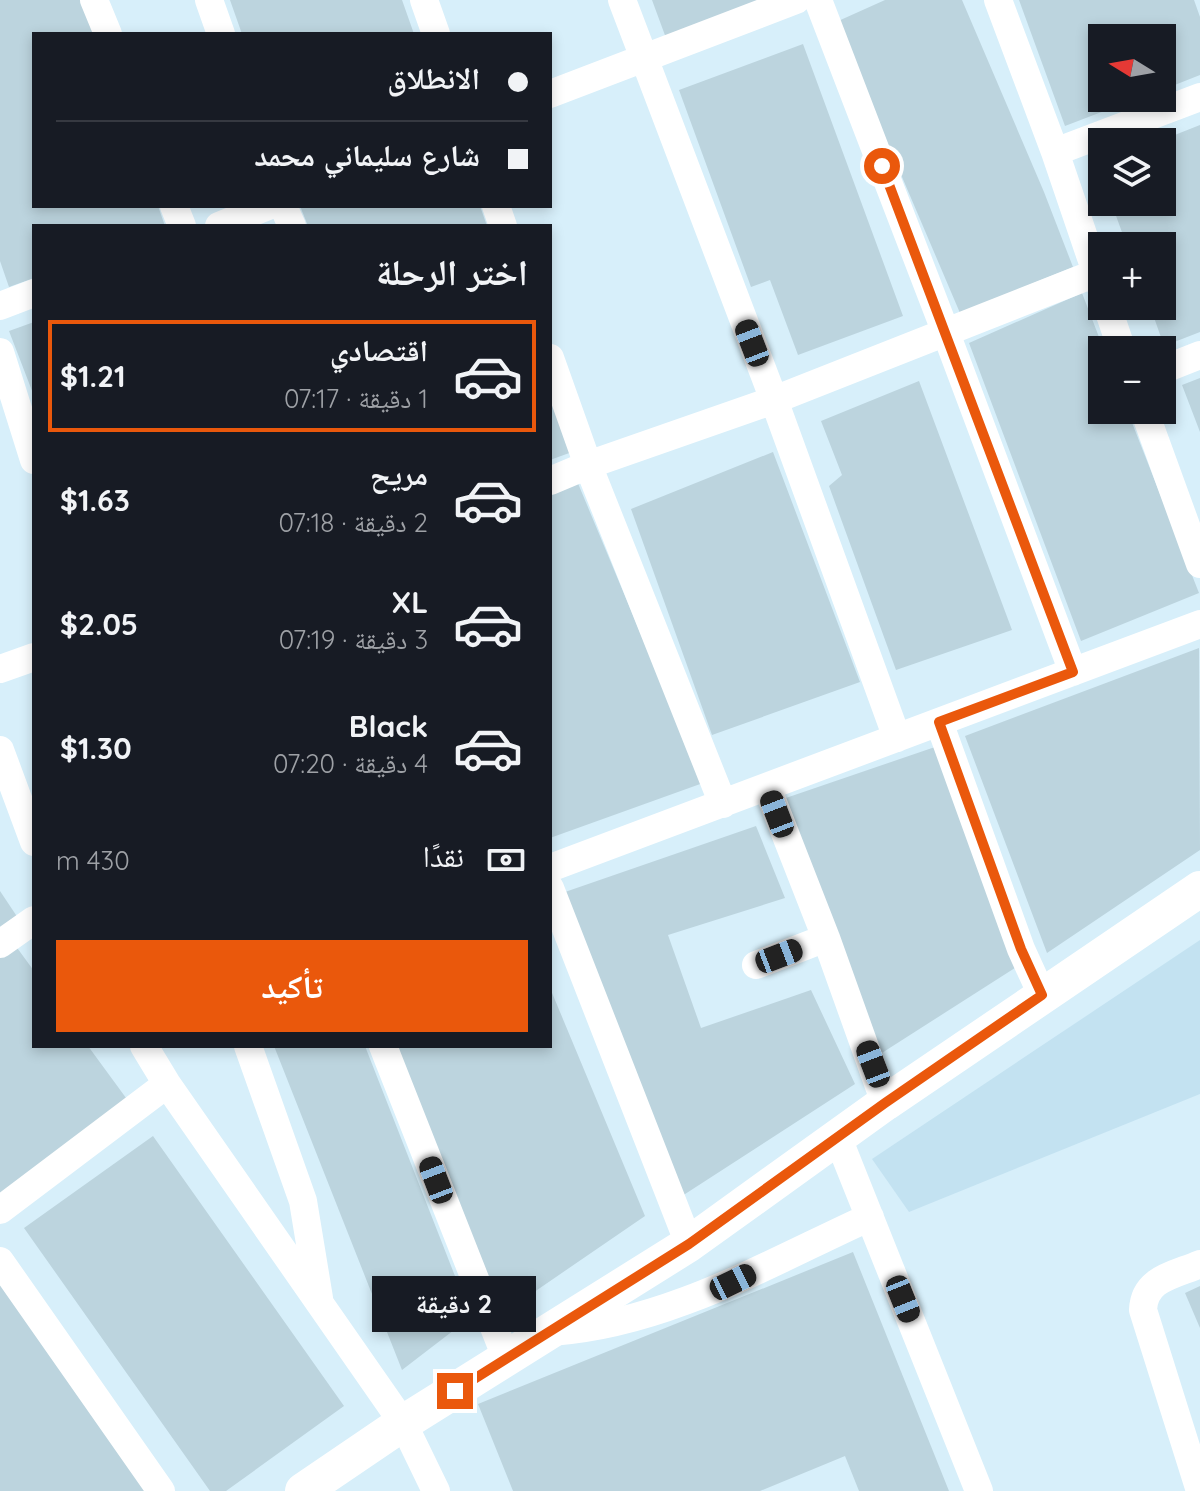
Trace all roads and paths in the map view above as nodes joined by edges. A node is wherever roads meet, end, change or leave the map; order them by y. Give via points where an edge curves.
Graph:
1 (94, 0) edge
2 (209, 0) edge
3 (424, 0) edge
4 (622, 0) edge
5 (796, 0) edge
6 (818, 0) edge
7 (998, 0) edge
8 (107, 32) edge
9 (220, 32) edge
10 (435, 32) edge
11 (642, 58) junction
12 (552, 93) edge
13 (1200, 97) edge
14 (1055, 152) junction
15 (263, 208) edge
16 (224, 224) edge
17 (1088, 250) edge
18 (1088, 286) edge
19 (32, 294) edge
20 (0, 306) edge
21 (946, 333) junction
22 (0, 352) edge
23 (1200, 355) edge
24 (552, 364) edge
25 (1176, 364) edge
26 (774, 400) junction
27 (1149, 424) edge
28 (32, 454) edge
29 (588, 465) junction
30 (552, 480) edge
31 (1200, 564) edge
32 (1200, 624) edge
33 (32, 658) edge
34 (0, 669) edge
35 (1073, 672) junction
36 (939, 722) junction
37 (897, 738) junction
38 (0, 750) edge
39 (767, 787) junction
40 (723, 804) junction
41 (32, 837) edge
42 (552, 867) edge
43 (1200, 889) edge
44 (552, 893) edge
45 (32, 921) edge
46 (826, 938) junction
47 (0, 944) edge
48 (756, 965) dead end
49 (1042, 995) junction
50 (145, 1048) edge
51 (249, 1048) edge
52 (384, 1048) edge
53 (167, 1084) junction
54 (885, 1103) junction
55 (838, 1138) junction
56 (0, 1210) edge
57 (870, 1217) junction
58 (689, 1244) junction
59 (0, 1261) edge
60 (1200, 1264) edge
61 (320, 1306) junction
62 (552, 1332) junction
63 (507, 1360) junction
64 (403, 1423) junction
65 (161, 1491) edge
66 (303, 1491) edge
67 (436, 1491) edge
68 (979, 1491) edge
69 (1200, 1491) edge

1 - 8 street
2 - 9 street
3 - 10 street
4 - 11 street
5 - 11 street
6 - 21 street
7 - 14 street
11 - 12 street
11 - 26 street
13 - 14 street
14 - 17 street
15 - 16 street
18 - 21 street
19 - 20 street
21 - 26 street
21 - 35 street
22 - 28 street
23 - 25 street
24 - 29 street
26 - 29 street
26 - 37 street
27 - 31 street
29 - 30 street
29 - 40 street
32 - 35 street
33 - 34 street
35 - 36 street
36 - 37 street
36 - 49 street
37 - 39 street
38 - 41 street
39 - 40 street
39 - 46 street
40 - 42 street
43 - 49 street
44 - 58 street
45 - 47 street
46 - 48 street
46 - 54 street
49 - 54 street
50 - 53 street
51 - 61 street via 303,1201
52 - 63 street
53 - 56 street
53 - 61 street
54 - 55 street
55 - 57 street
55 - 58 street
57 - 62 street via 706,1292 624,1321
57 - 68 street
58 - 62 street
59 - 65 street
60 - 69 street via 1147,1290 1143,1310
61 - 64 street
62 - 63 street
63 - 64 street
64 - 66 street
64 - 67 street

